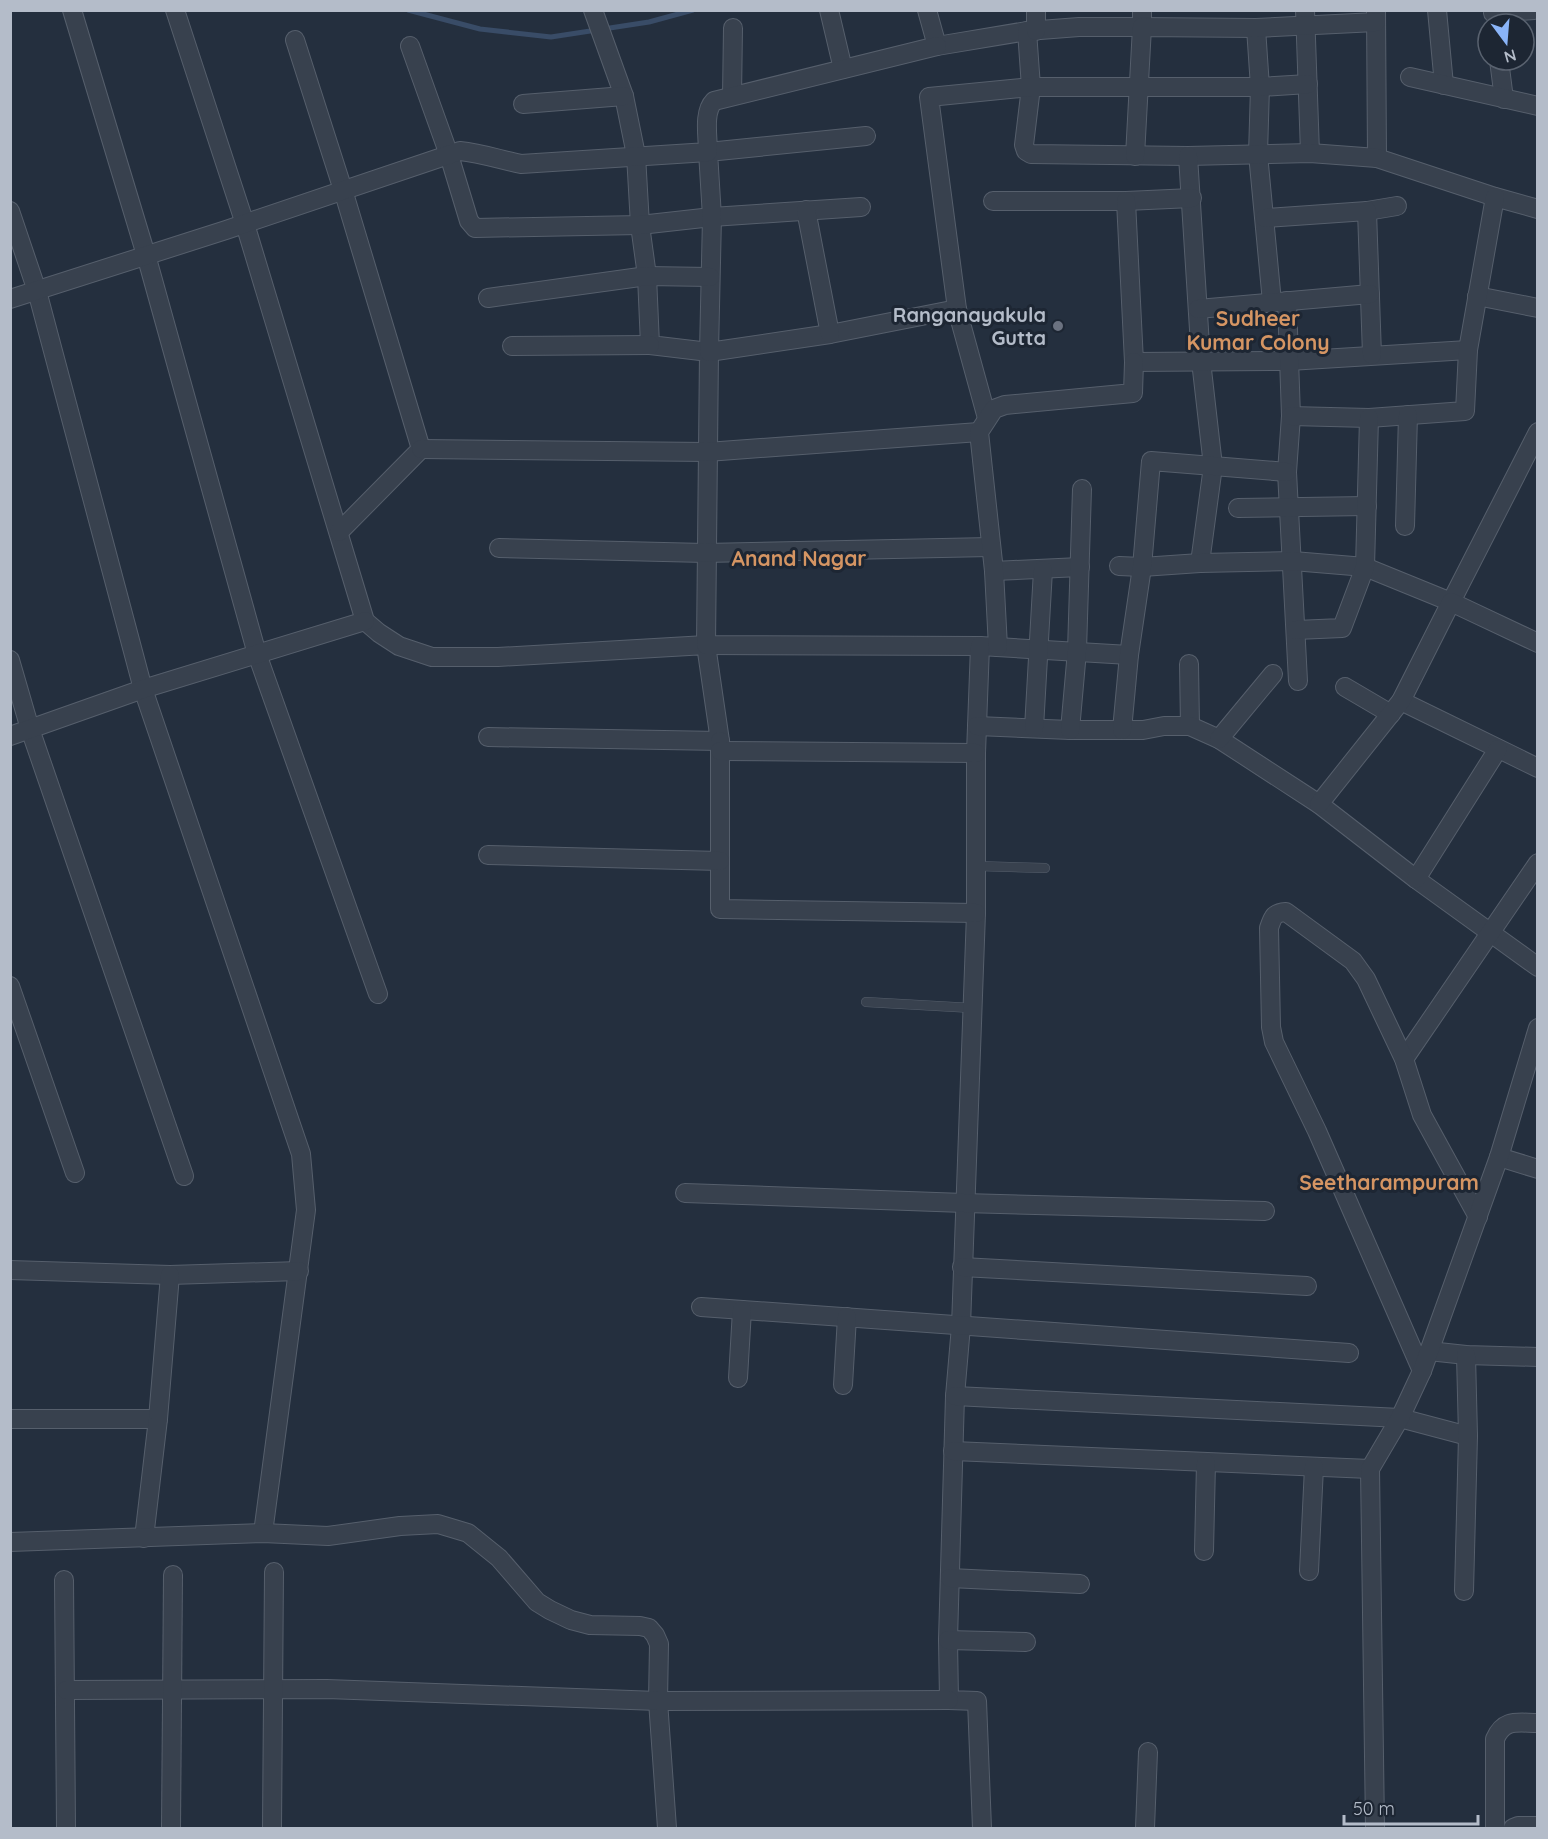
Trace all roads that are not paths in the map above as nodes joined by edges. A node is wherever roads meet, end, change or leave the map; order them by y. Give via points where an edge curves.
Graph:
1 (72, 10) edge
2 (175, 10) edge
3 (829, 10) edge
4 (927, 10) edge
5 (1036, 10) edge
6 (1437, 10) edge
7 (595, 14) edge
8 (1376, 16) edge
9 (1306, 18) edge
10 (1142, 19) edge
11 (1197, 19) edge
12 (733, 28) dead end
13 (1256, 28) junction
14 (1032, 31) junction
15 (295, 40) dead end
16 (410, 45) dead end
17 (937, 46) junction
18 (843, 69) junction
19 (1501, 72) edge
20 (1410, 77) dead end
21 (1308, 84) junction
22 (1444, 85) junction
23 (1031, 87) junction
24 (1139, 87) junction
25 (1260, 87) junction
26 (624, 96) junction
27 (732, 96) junction
28 (1504, 99) junction
29 (523, 104) dead end
30 (1538, 106) edge
31 (866, 136) dead end
32 (708, 152) junction
33 (1310, 153) junction
34 (1258, 154) junction
35 (449, 155) junction
36 (636, 155) junction
37 (1135, 156) junction
38 (1188, 156) junction
39 (1377, 158) junction
40 (343, 190) junction
41 (1495, 197) junction
42 (1192, 198) junction
43 (993, 201) dead end
44 (1126, 201) junction
45 (1397, 206) dead end
46 (861, 207) dead end
47 (1538, 209) edge
48 (806, 210) junction
49 (10, 211) edge
50 (1367, 211) junction
51 (712, 217) junction
52 (1265, 218) junction
53 (245, 224) junction
54 (640, 225) junction
55 (146, 255) junction
56 (647, 276) junction
57 (710, 277) junction
58 (37, 291) junction
59 (1370, 294) junction
60 (1477, 296) junction
61 (488, 298) dead end
62 (10, 299) edge
63 (1279, 301) junction
64 (1538, 308) edge
65 (957, 309) junction
66 (1198, 309) junction
67 (830, 334) junction
68 (650, 345) junction
69 (512, 346) dead end
70 (1468, 350) junction
71 (709, 352) junction
72 (1372, 355) junction
73 (1202, 361) junction
74 (1289, 361) junction
75 (1134, 362) junction
76 (1408, 415) junction
77 (1291, 416) junction
78 (1369, 418) junction
79 (983, 425) junction
80 (1538, 432) edge
81 (421, 449) junction
82 (707, 452) junction
83 (1213, 466) junction
84 (1287, 472) junction
85 (1082, 489) dead end
86 (1366, 506) junction
87 (1290, 507) junction
88 (1238, 508) dead end
89 (1405, 526) dead end
90 (339, 532) junction
91 (499, 548) dead end
92 (990, 548) junction
93 (705, 553) junction
94 (1293, 561) junction
95 (1200, 563) junction
96 (1119, 566) dead end
97 (1080, 567) junction
98 (1142, 567) junction
99 (1365, 567) junction
100 (1043, 570) junction
101 (994, 571) junction
102 (1451, 602) junction
103 (365, 621) junction
104 (1296, 630) junction
105 (1538, 643) edge
106 (706, 645) junction
107 (989, 647) junction
108 (1039, 649) junction
109 (1077, 651) junction
110 (257, 654) junction
111 (1129, 655) junction
112 (10, 660) edge
113 (1189, 664) dead end
114 (1274, 674) dead end
115 (1298, 681) dead end
116 (1345, 687) dead end
117 (143, 689) junction
118 (1396, 708) junction
119 (977, 726) junction
120 (1190, 726) junction
121 (1034, 728) junction
122 (30, 729) junction
123 (1070, 730) junction
124 (1122, 730) junction
125 (10, 736) edge
126 (488, 737) dead end
127 (1219, 739) junction
128 (720, 746) junction
129 (1498, 749) junction
130 (976, 753) junction
131 (1538, 768) edge
132 (1319, 804) junction
133 (488, 855) dead end
134 (720, 861) junction
135 (1538, 863) edge
136 (976, 866) junction
137 (1045, 868) dead end
138 (1416, 879) junction
139 (976, 913) junction
140 (1489, 933) junction
141 (1538, 967) edge
142 (10, 986) edge
143 (378, 993) dead end
144 (866, 1002) dead end
145 (972, 1008) junction
146 (1536, 1038) edge
147 (1404, 1059) junction
148 (1499, 1157) junction
149 (1538, 1169) edge
150 (75, 1173) dead end
151 (184, 1176) dead end
152 (685, 1193) dead end
153 (964, 1203) junction
154 (1264, 1211) dead end
155 (1478, 1217) junction
156 (962, 1267) junction
157 (10, 1270) edge
158 (299, 1271) junction
159 (170, 1275) junction
160 (1307, 1286) dead end
161 (701, 1307) dead end
162 (742, 1310) junction
163 (847, 1317) junction
164 (961, 1326) junction
165 (1429, 1351) junction
166 (1349, 1353) dead end
167 (1466, 1355) junction
168 (1538, 1357) edge
169 (1422, 1371) junction
170 (738, 1378) dead end
171 (843, 1385) dead end
172 (955, 1396) junction
173 (1400, 1418) junction
174 (10, 1419) edge
175 (158, 1419) junction
176 (1468, 1436) junction
177 (953, 1452) junction
178 (1206, 1463) junction
179 (1314, 1467) junction
180 (1370, 1469) junction
181 (263, 1533) junction
182 (144, 1538) junction
183 (10, 1542) edge
184 (1204, 1551) dead end
185 (1309, 1571) dead end
186 (274, 1572) dead end
187 (173, 1575) dead end
188 (950, 1578) junction
189 (64, 1580) dead end
190 (1080, 1584) dead end
191 (1464, 1591) dead end
192 (948, 1640) junction
193 (1026, 1642) dead end
194 (273, 1689) junction
195 (66, 1690) junction
196 (172, 1690) junction
197 (949, 1700) junction
198 (658, 1701) junction
199 (1538, 1723) edge
200 (1148, 1752) dead end
201 (1538, 1826) edge
202 (66, 1828) edge
203 (171, 1828) edge
204 (272, 1828) edge
205 (667, 1828) edge
206 (982, 1828) edge
207 (1145, 1828) edge
208 (1375, 1828) edge
209 (1495, 1828) edge
210 (1513, 1828) edge

1 - 55 street
2 - 53 street
3 - 18 street
4 - 17 street
5 - 14 street
6 - 22 street
7 - 26 street
8 - 9 street
8 - 39 street
9 - 13 street
9 - 21 street
10 - 11 street
10 - 14 street
10 - 24 street
11 - 13 street
12 - 27 street
13 - 25 street
14 - 17 street
14 - 23 street
15 - 40 street
16 - 35 street
17 - 18 street
18 - 27 street
19 - 28 street
20 - 22 street
21 - 25 street
21 - 33 street
22 - 28 street
23 - 24 street
23 - 37 street via 1024,146 1030,154
23 - 65 street via 929,97
24 - 25 street
24 - 37 street
25 - 34 street
26 - 29 street
26 - 36 street
27 - 32 street via 710,105
28 - 30 street
31 - 32 street
32 - 36 street
32 - 51 street
33 - 34 street
33 - 39 street
34 - 38 street
34 - 52 street
35 - 36 street via 474,152 521,164
35 - 40 street
35 - 54 street via 475,228
36 - 54 street
37 - 38 street
38 - 42 street
39 - 41 street
40 - 53 street
40 - 81 street
41 - 47 street
41 - 60 street
42 - 44 street
42 - 66 street
43 - 44 street
44 - 75 street
45 - 50 street
46 - 48 street
48 - 51 street
48 - 67 street
49 - 58 street
50 - 52 street
50 - 59 street
51 - 54 street
51 - 57 street
52 - 63 street
53 - 55 street
53 - 90 street
54 - 56 street
55 - 58 street
55 - 110 street
56 - 57 street
56 - 61 street
56 - 68 street
57 - 71 street
58 - 62 street
58 - 117 street
59 - 63 street
59 - 72 street
60 - 64 street
60 - 70 street
63 - 66 street
63 - 74 street
65 - 67 street
65 - 79 street
66 - 73 street
67 - 71 street
68 - 69 street
68 - 71 street
70 - 72 street
70 - 76 street via 1465,411
71 - 82 street
72 - 74 street
73 - 74 street
73 - 75 street
73 - 83 street
74 - 77 street
75 - 79 street via 1133,393 1005,405 994,409
76 - 78 street
76 - 89 street
77 - 78 street
77 - 84 street
78 - 86 street
79 - 82 street
79 - 92 street
80 - 102 street
81 - 82 street
81 - 90 street
82 - 93 street
83 - 84 street
83 - 95 street
83 - 98 street via 1151,460
84 - 87 street
85 - 97 street
86 - 87 street
86 - 99 street
87 - 88 street
87 - 94 street
90 - 103 street
91 - 93 street
92 - 93 street
92 - 101 street
93 - 106 street
94 - 95 street
94 - 99 street
94 - 104 street
95 - 98 street
96 - 98 street
97 - 100 street
97 - 109 street
98 - 111 street
99 - 102 street
99 - 104 street via 1342,628
100 - 101 street
100 - 108 street
101 - 107 street
102 - 105 street
102 - 118 street
103 - 106 street via 399,646 432,657
103 - 110 street
104 - 115 street
106 - 107 street
106 - 128 street
107 - 108 street
107 - 119 street
108 - 109 street
108 - 121 street
109 - 111 street
109 - 123 street
110 - 117 street
110 - 143 street
111 - 124 street
112 - 122 street
113 - 120 street
114 - 127 street
116 - 118 street
117 - 122 street
117 - 158 street via 301,1155 306,1210
118 - 129 street
118 - 132 street
119 - 121 street
119 - 130 street
120 - 124 street
120 - 127 street
121 - 123 street
122 - 125 street
122 - 151 street
123 - 124 street
126 - 128 street
127 - 132 street
128 - 130 street
128 - 134 street
129 - 131 street
129 - 138 street
130 - 136 street
132 - 138 street
133 - 134 street
134 - 139 street via 720,909
135 - 140 street
136 - 137 lane
136 - 139 street
138 - 140 street
139 - 145 street
140 - 141 street
140 - 147 street
142 - 150 street
144 - 145 lane
145 - 153 street
146 - 148 street
147 - 155 street via 1422,1115
147 - 169 street via 1371,988 1353,961 1286,912 1277,912 1269,928 1274,1042
148 - 149 street
148 - 155 street
152 - 153 street
153 - 154 street
153 - 156 street
155 - 165 street
156 - 160 street
156 - 164 street
157 - 159 street
158 - 159 street
158 - 181 street
159 - 175 street
161 - 162 street
162 - 163 street
162 - 170 street
163 - 164 street
163 - 171 street
164 - 166 street
164 - 172 street
165 - 167 street
165 - 169 street
167 - 168 street
167 - 176 street
169 - 173 street
172 - 173 street
172 - 177 street
173 - 176 street
173 - 180 street
174 - 175 street
175 - 182 street
176 - 191 street
177 - 178 street
177 - 188 street
178 - 179 street
178 - 184 street
179 - 180 street
179 - 185 street
180 - 208 street
181 - 182 street
181 - 198 street via 328,1536 438,1524 468,1533 499,1558 537,1602 550,1610 590,1625 649,1628 659,1644
182 - 183 street
186 - 194 street
187 - 196 street
188 - 190 street
188 - 192 street
189 - 195 street
192 - 193 street
192 - 197 street
194 - 196 street
194 - 198 street
194 - 204 street
195 - 196 street
195 - 202 street
196 - 203 street
197 - 198 street
197 - 206 street via 977,1701
198 - 205 street
199 - 209 street via 1509,1723 1499,1729 1495,1739
200 - 207 street
201 - 210 street

